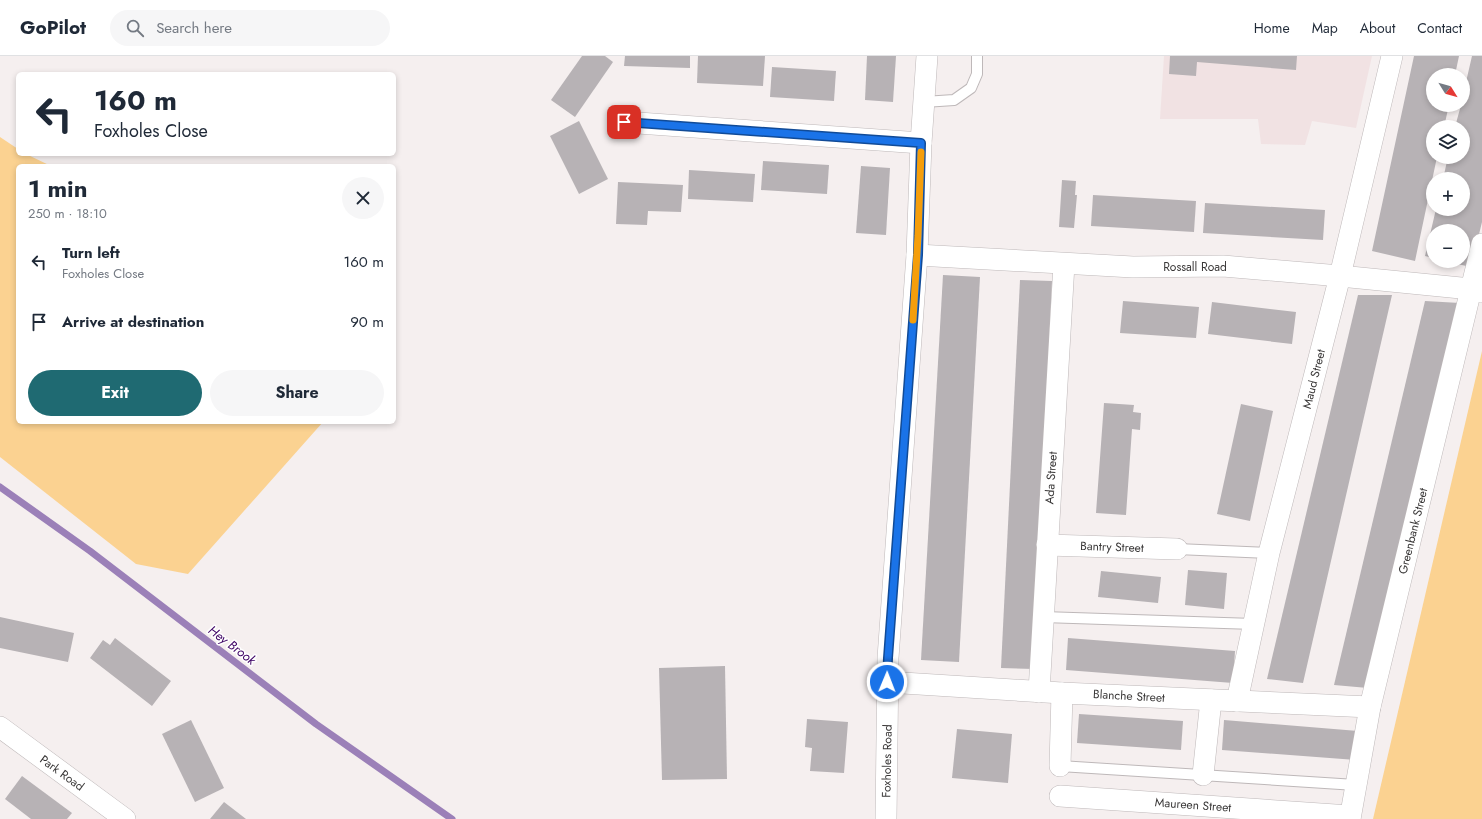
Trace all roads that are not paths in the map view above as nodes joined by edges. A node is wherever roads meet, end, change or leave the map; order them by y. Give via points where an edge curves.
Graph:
1 (927, 56) edge
2 (978, 56) edge
3 (1392, 56) edge
4 (924, 102) junction
5 (624, 122) dead end
6 (921, 143) junction
7 (1482, 244) edge
8 (918, 255) junction
9 (1064, 264) junction
10 (1340, 276) junction
11 (1477, 290) edge
12 (1047, 545) junction
13 (1177, 549) joint
14 (1269, 553) junction
15 (1043, 617) junction
16 (1254, 624) junction
17 (887, 682) junction
18 (1039, 692) junction
19 (1062, 693) junction
20 (1211, 700) junction
21 (1237, 701) junction
22 (1370, 707) junction
23 (0, 728) edge
24 (1060, 766) joint
25 (1203, 775) junction
26 (1356, 785) junction
27 (1060, 796) dead end
28 (1197, 812) edge
29 (1350, 818) edge
30 (125, 819) edge
31 (886, 819) edge

1 - 4 street, Foxholes Road
2 - 4 lane via 971,88 954,100
3 - 10 street, Maud Street
4 - 6 street, Foxholes Road
5 - 6 street
6 - 8 street, Foxholes Road
7 - 11 street, Greenbank Street
8 - 9 street, Rossall Road
8 - 17 street, Foxholes Road
9 - 10 street, Rossall Road via 1133,267 1223,266
9 - 12 street, Ada Street
10 - 11 street, Rossall Road
10 - 14 street, Maud Street
11 - 22 street, Greenbank Street
12 - 13 street, Bantry Street
12 - 15 street, Ada Street
13 - 14 lane
14 - 16 street, Maud Street
15 - 16 lane
15 - 18 street, Ada Street
16 - 21 street, Maud Street
17 - 18 street, Blanche Street
17 - 31 street, Foxholes Road
18 - 19 street, Blanche Street
19 - 20 street, Blanche Street
19 - 24 street
20 - 21 street, Blanche Street
20 - 25 street
21 - 22 street, Blanche Street
22 - 26 street, Greenbank Street
23 - 30 street, Park Road
24 - 25 lane
25 - 26 lane
26 - 29 street, Greenbank Street
27 - 28 street, Maureen Street
28 - 29 street, Maureen Street

